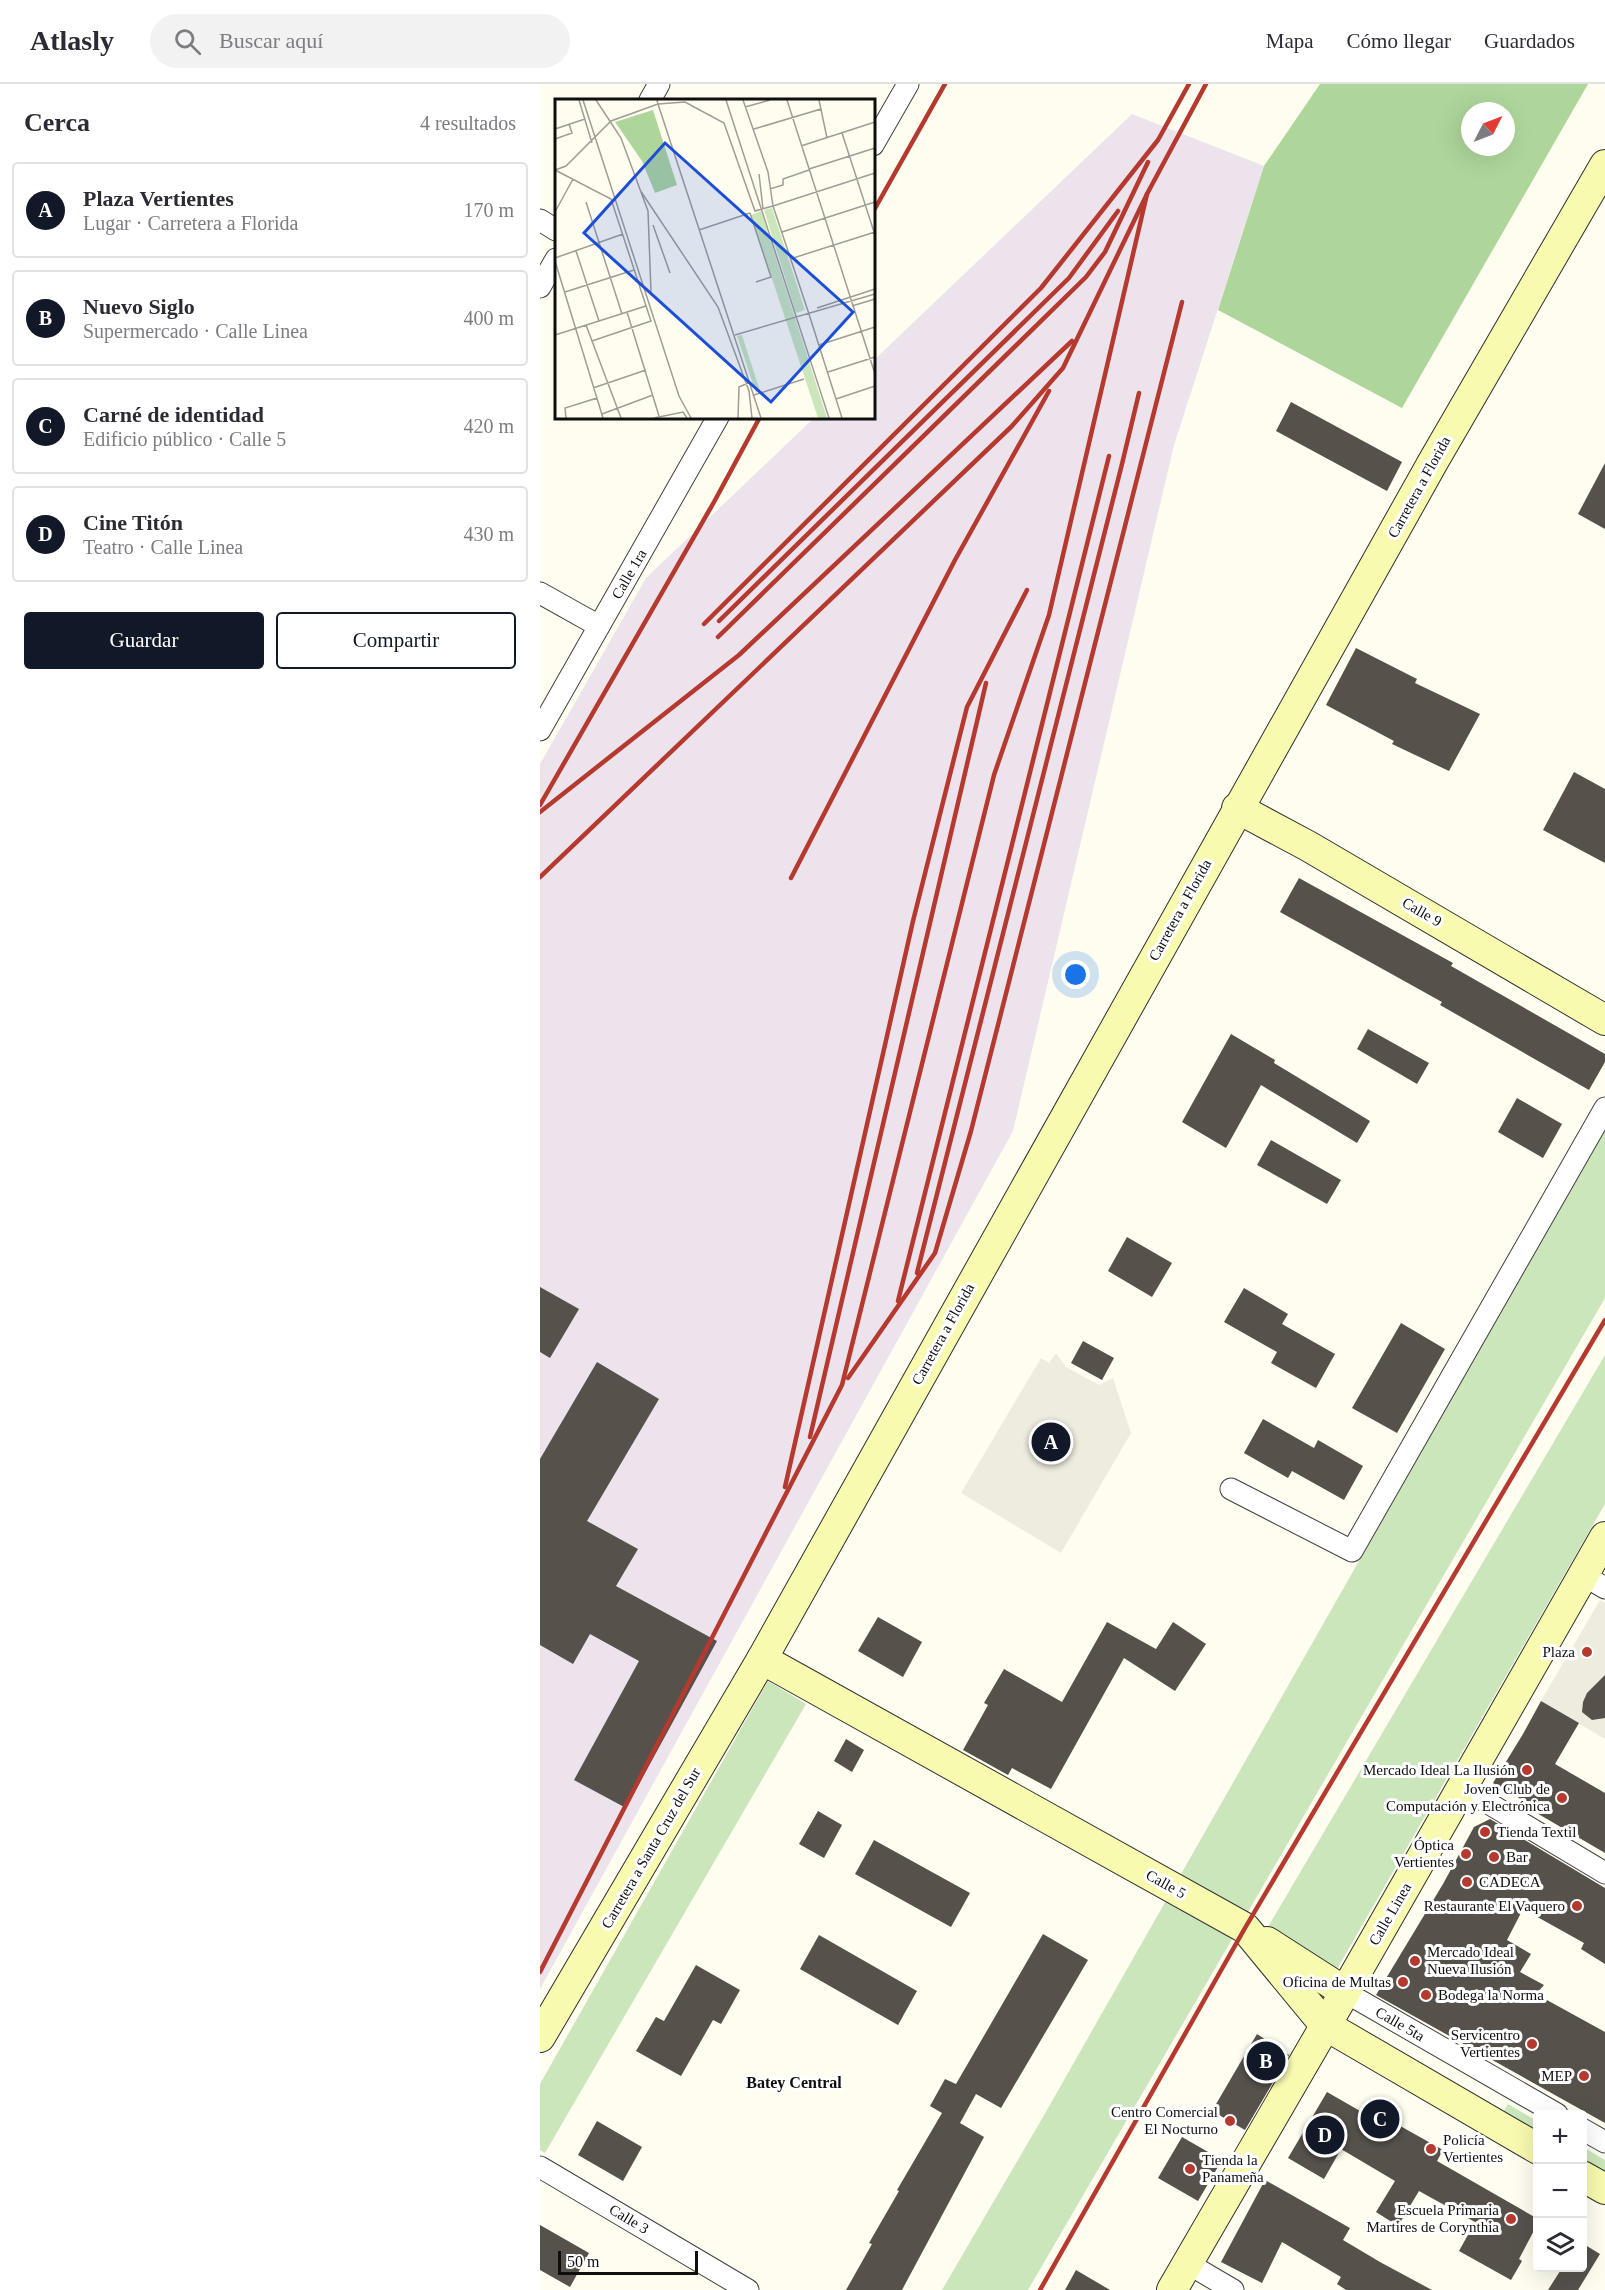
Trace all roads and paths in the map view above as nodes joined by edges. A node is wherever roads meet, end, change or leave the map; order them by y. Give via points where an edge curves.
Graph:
1 (659, 84) edge
2 (908, 84) edge
3 (651, 99) edge
4 (874, 143) edge
5 (1605, 165) edge
6 (540, 220) edge
7 (555, 229) edge
8 (555, 261) edge
9 (540, 287) edge
10 (717, 418) edge
11 (540, 593) edge
12 (599, 626) junction
13 (540, 730) edge
14 (1237, 808) junction
15 (1605, 1020) edge
16 (1605, 1108) edge
17 (1231, 1489) dead end
18 (1605, 1537) edge
19 (1594, 1582) edge
20 (762, 1659) junction
21 (1463, 1788) junction
22 (1605, 1873) edge
23 (1245, 1928) junction
24 (1346, 1992) junction
25 (1325, 2025) junction
26 (541, 2034) edge
27 (1548, 2110) edge
28 (1587, 2132) edge
29 (1605, 2142) edge
30 (1533, 2146) edge
31 (540, 2167) edge
32 (1587, 2179) edge
33 (1605, 2189) edge
34 (1187, 2263) junction
35 (748, 2290) edge
36 (1172, 2290) edge
37 (1233, 2290) edge

1 - 3 street
2 - 4 street
5 - 14 main road, Carretera a Florida
6 - 7 street
8 - 9 street
10 - 12 street, Calle 1ra
11 - 12 street
12 - 13 street, Calle 1ra
14 - 15 main road, Calle 9
14 - 20 main road, Carretera a Florida
16 - 17 street via 1352,1551
18 - 19 main road, Calle Linea
19 - 21 main road, Calle Linea
20 - 23 main road, Calle 5
20 - 26 main road, Carretera a Santa Cruz del Sur
21 - 22 street
21 - 24 main road, Calle Linea
23 - 24 main road, Calle 5ta
23 - 25 main road, Calle 5
24 - 25 main road, Calle Linea
24 - 27 street, Calle 5ta
25 - 30 main road, Calle 5
25 - 34 main road, Calle Linea
28 - 29 street
31 - 35 street, Calle 3
32 - 33 main road
34 - 36 main road, Calle Linea
34 - 37 street

